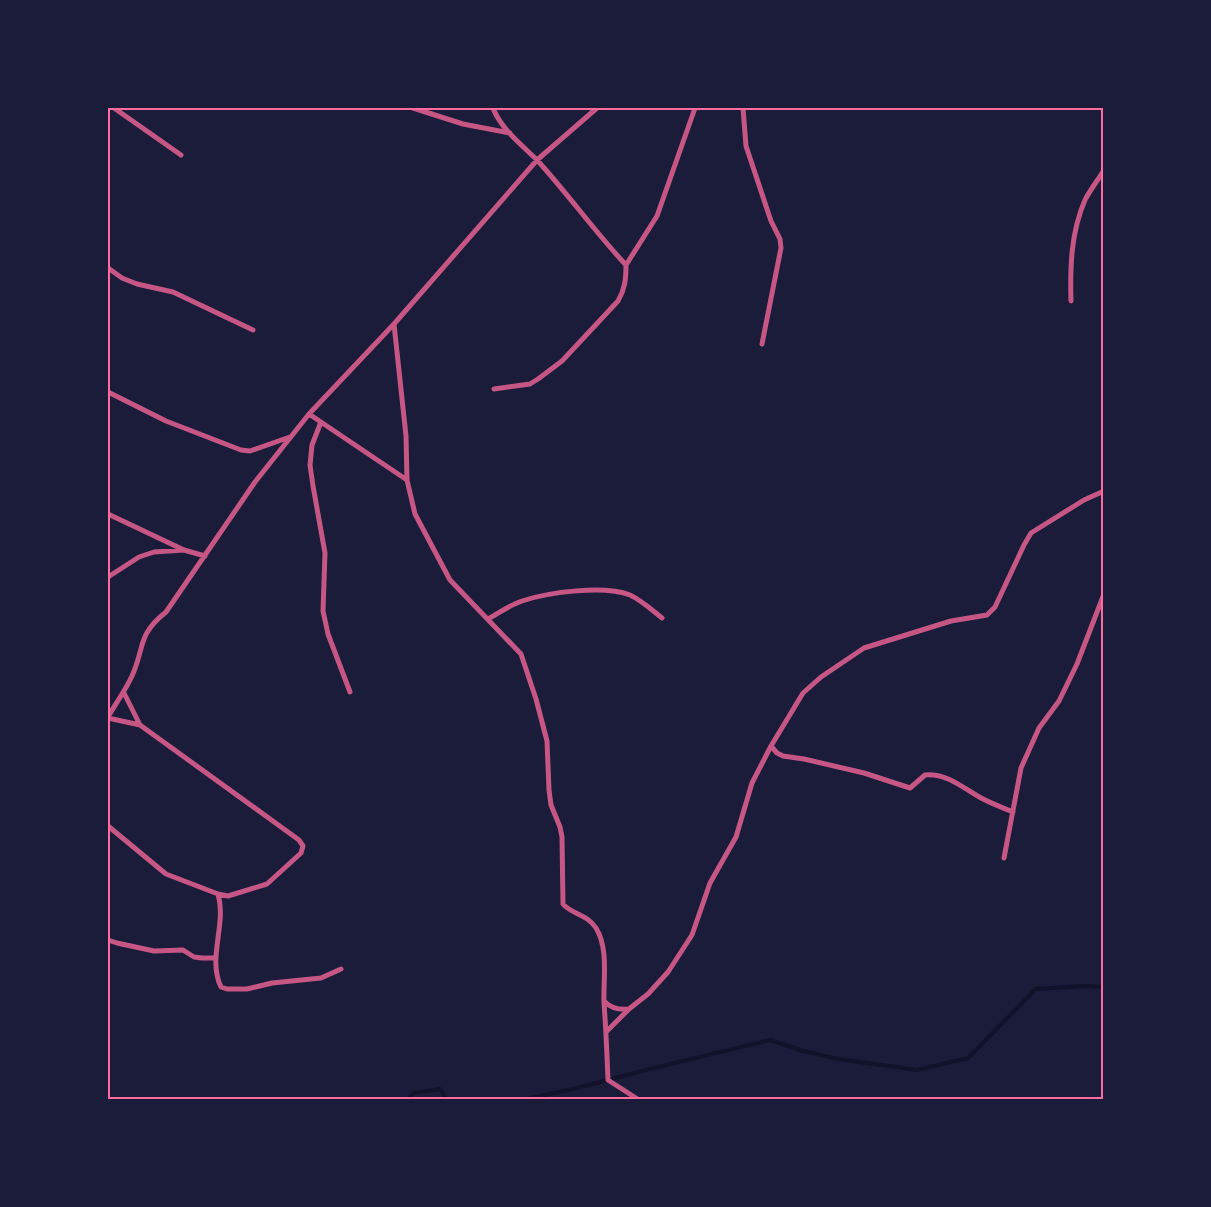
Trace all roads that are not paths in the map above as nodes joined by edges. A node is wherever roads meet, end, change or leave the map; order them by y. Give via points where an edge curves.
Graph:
1 (114, 108) edge
2 (413, 108) edge
3 (493, 108) edge
4 (597, 108) edge
5 (695, 108) edge
6 (743, 108) edge
7 (510, 134) junction
8 (181, 155) dead end
9 (537, 160) junction
10 (1104, 170) edge
11 (626, 265) junction
12 (108, 268) edge
13 (1071, 301) dead end
14 (394, 324) junction
15 (253, 330) dead end
16 (762, 344) dead end
17 (494, 389) dead end
18 (108, 392) edge
19 (309, 414) junction
20 (320, 422) junction
21 (292, 436) junction
22 (406, 480) junction
23 (1104, 491) edge
24 (108, 514) edge
25 (184, 550) junction
26 (205, 556) junction
27 (108, 577) edge
28 (1104, 594) edge
29 (662, 618) dead end
30 (488, 619) junction
31 (350, 692) dead end
32 (124, 693) junction
33 (108, 718) edge
34 (140, 725) junction
35 (770, 746) junction
36 (1013, 812) junction
37 (108, 826) edge
38 (1004, 858) dead end
39 (218, 894) junction
40 (228, 896) junction
41 (221, 905) junction
42 (108, 940) edge
43 (216, 958) junction
44 (341, 969) dead end
45 (604, 1001) junction
46 (629, 1009) junction
47 (606, 1032) junction
48 (639, 1100) edge

1 - 8 street
2 - 7 street via 463,124
3 - 7 street
4 - 9 street
5 - 11 street via 657,216
6 - 16 street via 746,146 781,248
7 - 9 street
9 - 11 street
9 - 14 street
10 - 13 street via 1085,200 1076,227 1070,262
11 - 17 street via 626,280 618,301 562,361 530,384
12 - 15 street via 122,278 173,292
14 - 19 street
14 - 22 street via 406,436
18 - 21 street via 166,421 241,450 250,451
19 - 20 street
19 - 21 street
20 - 22 street
20 - 31 street via 312,445 310,465 325,553 323,611 328,634
21 - 26 street via 255,482
22 - 30 street via 414,514 450,580
23 - 35 street via 1031,533 995,607 987,615 951,621 864,648 803,693
24 - 25 street
25 - 26 street
25 - 27 street via 154,552 139,557
26 - 32 street via 166,612 154,621 144,636
28 - 36 street via 1077,664 1059,701 1039,728 1021,768
29 - 30 street via 632,596 621,592 577,591 546,594 522,601
30 - 45 street via 521,654 536,699 547,741 549,790 562,837 563,904 596,928 604,967
32 - 33 street
32 - 34 street
33 - 34 street
34 - 40 street via 303,846 301,853 267,884
35 - 36 street via 783,756 864,773 910,788 925,775 941,776
35 - 46 street via 752,783 736,837 710,883 692,934 668,972
36 - 38 street
37 - 39 street via 166,874
39 - 40 street
39 - 41 street
40 - 41 street
41 - 43 street
42 - 43 street via 154,951 183,950 202,958
43 - 44 street via 219,983 226,989 321,978
45 - 46 street via 615,1008
45 - 47 street
46 - 47 street
47 - 48 street via 608,1080

